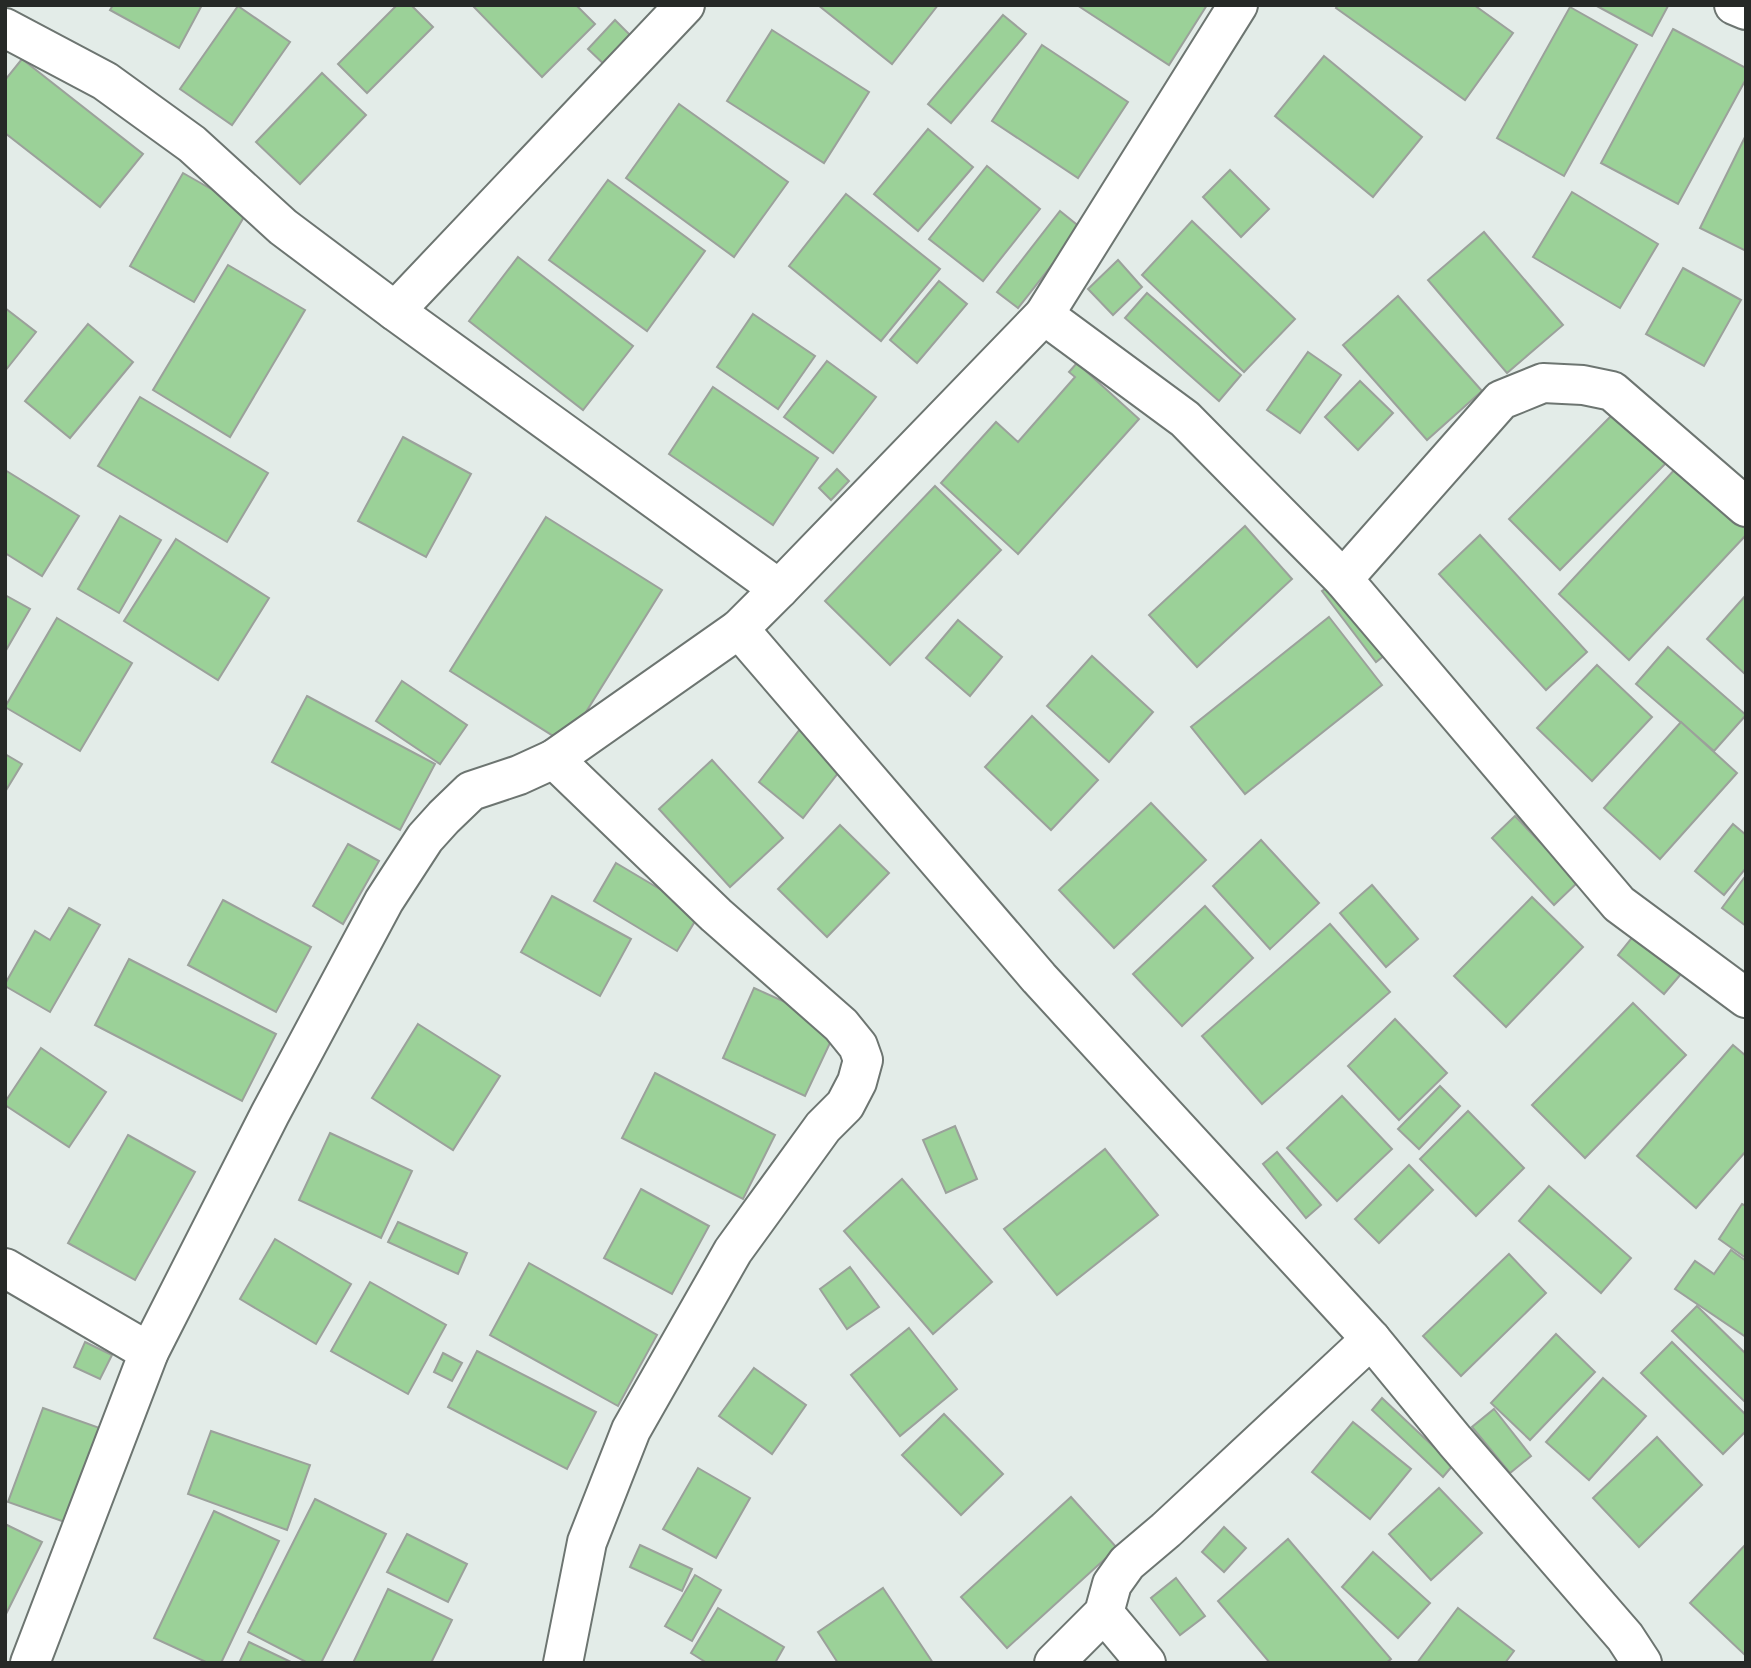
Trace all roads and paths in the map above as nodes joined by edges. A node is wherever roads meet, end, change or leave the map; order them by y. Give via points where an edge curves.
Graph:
1 (685, 5) edge
2 (1238, 5) edge
3 (1734, 5) edge
4 (1746, 10) edge
5 (5, 28) edge
6 (395, 311) junction
7 (1044, 315) junction
8 (1746, 507) edge
9 (1343, 579) junction
10 (779, 589) junction
11 (739, 629) junction
12 (554, 759) junction
13 (1746, 998) edge
14 (5, 1268) edge
15 (1371, 1339) junction
16 (149, 1352) junction
17 (1104, 1613) junction
18 (36, 1661) edge
19 (563, 1663) edge
20 (1054, 1663) edge
21 (1146, 1663) edge
22 (1642, 1663) edge

1 - 6 street
2 - 7 street
3 - 4 street
5 - 6 street via 105,81 192,144 284,227
6 - 10 street
7 - 9 street via 1185,419
7 - 10 street
8 - 9 street via 1612,391 1542,383 1501,400
9 - 13 street via 1619,904
10 - 11 street
11 - 12 street
11 - 15 street via 1039,978
12 - 16 street via 471,791 425,838 384,901
12 - 19 street via 716,915 841,1025 863,1059 845,1105 733,1251 631,1430 587,1542
14 - 16 street
15 - 17 street via 1127,1563 1112,1584
15 - 22 street via 1625,1637
16 - 18 street
17 - 20 street
17 - 21 street

